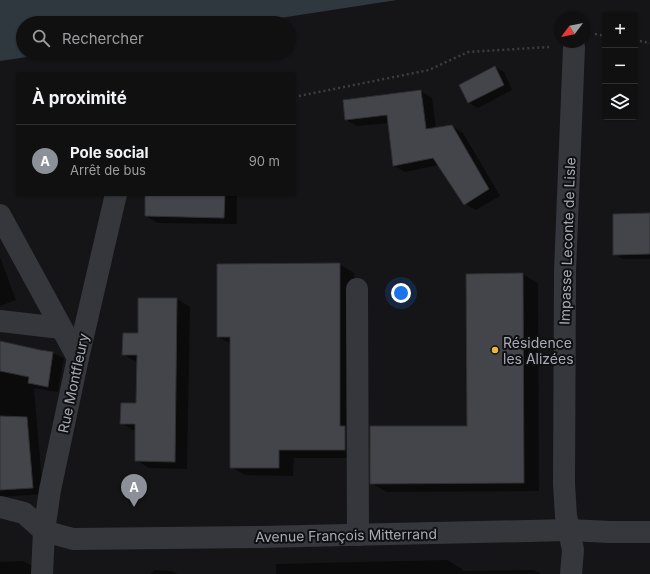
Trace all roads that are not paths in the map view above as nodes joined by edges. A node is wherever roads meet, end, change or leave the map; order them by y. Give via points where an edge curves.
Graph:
1 (574, 48) edge
2 (116, 196) edge
3 (0, 215) edge
4 (357, 290) dead end
5 (0, 321) edge
6 (61, 328) junction
7 (78, 358) junction
8 (0, 507) edge
9 (569, 530) junction
10 (44, 531) junction
11 (650, 532) edge
12 (358, 535) junction
13 (42, 574) edge
14 (571, 574) edge

1 - 9 street, Impasse Leconte de Lisle via 565,271 564,484
2 - 7 street, Rue Montfleury
3 - 6 street
4 - 12 street
5 - 6 street
6 - 7 street
7 - 10 street, Rue Montfleury via 50,490
8 - 10 street via 24,513
9 - 11 street, Avenue François Mitterrand
9 - 12 street, Avenue François Mitterrand
9 - 14 street, Impasse Leconte de Lisle via 573,550
10 - 12 street, Avenue François Mitterrand via 73,539
10 - 13 street, Rue Montfleury

